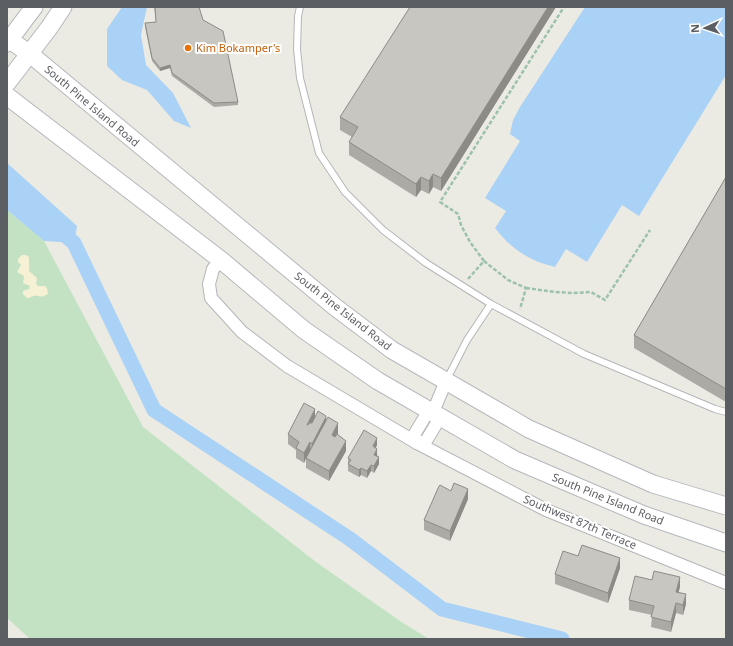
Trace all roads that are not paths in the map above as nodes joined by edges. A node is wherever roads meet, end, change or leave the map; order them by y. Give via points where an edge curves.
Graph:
1 (34, 7) edge
2 (63, 7) edge
3 (300, 7) edge
4 (8, 40) edge
5 (30, 54) junction
6 (7, 83) edge
7 (7, 96) edge
8 (221, 260) junction
9 (491, 304) junction
10 (446, 380) junction
11 (433, 412) junction
12 (726, 412) edge
13 (417, 443) junction
14 (726, 506) edge
15 (726, 543) edge
16 (726, 583) edge

1 - 4 main road
2 - 5 main road
3 - 9 lane via 297,49 300,78 319,153 345,192 383,230 426,263
4 - 5 main road, South Pine Island Road
5 - 6 main road
5 - 10 main road, South Pine Island Road via 335,307 392,350
7 - 8 main road, South Pine Island Road
8 - 11 main road, South Pine Island Road via 304,330 378,381
8 - 13 street, Southwest 87th Terrace via 213,269 209,284 211,298 242,332 287,366
9 - 10 lane via 467,340
9 - 12 lane via 584,354
10 - 11 street
10 - 14 main road, South Pine Island Road via 529,429 652,484
11 - 13 street via 426,415 414,435
11 - 15 main road, South Pine Island Road via 515,460 644,515
13 - 16 street, Southwest 87th Terrace via 546,510

